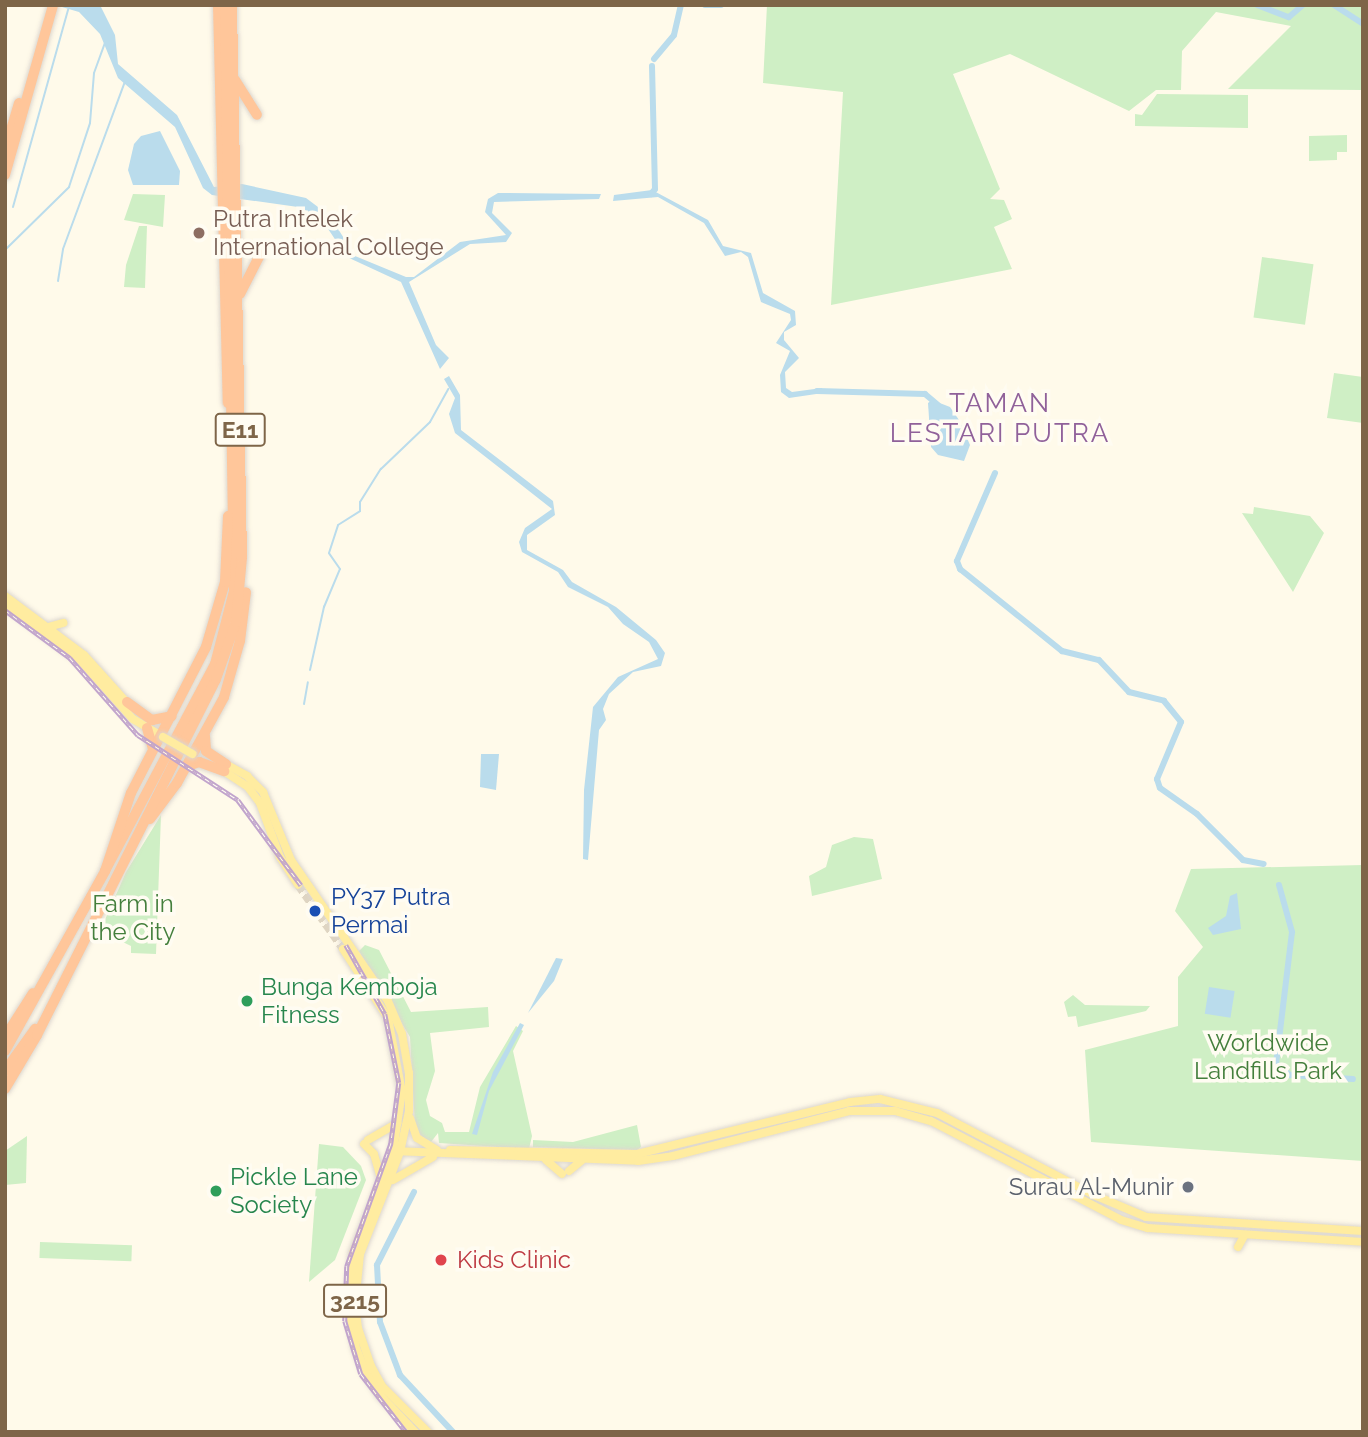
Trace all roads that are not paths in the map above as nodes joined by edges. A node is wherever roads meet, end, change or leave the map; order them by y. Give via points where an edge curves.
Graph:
1 (53, 5) edge
2 (218, 5) edge
3 (225, 5) edge
4 (232, 5) edge
5 (47, 12) edge
6 (233, 76) junction
7 (257, 94) dead end
8 (247, 100) junction
9 (257, 115) dead end
10 (5, 150) edge
11 (5, 175) edge
12 (229, 181) junction
13 (229, 206) junction
14 (260, 255) dead end
15 (237, 303) junction
16 (234, 500) junction
17 (242, 557) junction
18 (5, 596) edge
19 (5, 604) edge
20 (48, 627) junction
21 (64, 639) junction
22 (100, 675) junction
23 (127, 702) junction
24 (172, 715) junction
25 (146, 728) junction
26 (206, 732) junction
27 (163, 735) junction
28 (153, 750) junction
29 (194, 752) junction
30 (187, 767) junction
31 (225, 767) junction
32 (137, 837) junction
33 (106, 871) junction
34 (298, 885) tunnel mouth
35 (78, 924) junction
36 (343, 948) tunnel mouth
37 (43, 1021) junction
38 (5, 1037) edge
39 (30, 1048) junction
40 (5, 1051) edge
41 (5, 1071) edge
42 (5, 1080) edge
43 (5, 1088) edge
44 (409, 1111) junction
45 (400, 1120) junction
46 (397, 1149) junction
47 (438, 1152) junction
48 (545, 1159) junction
49 (582, 1160) junction
50 (385, 1183) junction
51 (1091, 1199) junction
52 (1363, 1231) edge
53 (1244, 1236) junction
54 (1363, 1242) edge
55 (1238, 1247) dead end
56 (415, 1432) edge
57 (428, 1432) edge

1 - 5 highway
2 - 12 highway
3 - 12 highway, E11
4 - 6 highway, E11
5 - 10 highway
5 - 11 highway
6 - 8 highway
6 - 12 highway, E11
7 - 8 highway
8 - 9 highway
12 - 13 highway
12 - 13 highway, E11
13 - 15 highway, E11
13 - 16 highway, E11 via 226,399 233,413
14 - 15 highway
15 - 17 highway, E11
16 - 24 highway via 228,516 225,582 216,617
16 - 33 highway, E11 via 233,591 220,648
17 - 26 highway via 247,577 240,641 224,697
17 - 32 highway, E11 via 236,622 225,658
18 - 20 main road
19 - 22 main road
20 - 21 main road
20 - 21 main road via 62,624
21 - 22 main road
22 - 23 main road
22 - 25 main road
23 - 24 highway via 152,720
23 - 27 main road
24 - 27 highway
25 - 27 main road
25 - 28 highway
26 - 29 highway
26 - 31 highway via 206,751
27 - 28 highway
27 - 29 main road, 3215, bridge
28 - 33 highway via 120,819
29 - 30 highway
29 - 31 main road, 3215
30 - 31 highway via 199,762
30 - 32 highway
31 - 34 main road, 3215 via 260,803 281,857
31 - 44 main road, 3215 via 258,785 291,860 396,1015 409,1073
32 - 37 highway, E11
33 - 35 highway
35 - 38 highway
35 - 40 highway
36 - 45 main road, 3215 via 393,1034 401,1074
37 - 39 highway
37 - 41 highway
39 - 42 highway
39 - 43 highway
44 - 46 main road, 3215
44 - 47 main road via 417,1138
45 - 46 main road, 3215
45 - 50 main road via 387,1133 366,1142
46 - 47 main road
46 - 50 main road, 3215
47 - 48 main road
47 - 50 main road
47 - 51 main road via 637,1154 849,1102 880,1099 937,1113
48 - 49 main road
48 - 49 main road via 566,1172
49 - 51 main road via 662,1158 849,1111 895,1111 931,1121
50 - 56 main road, 3215 via 353,1253 348,1305 366,1373
50 - 57 main road, 3215 via 360,1254 358,1328 382,1385
51 - 52 main road via 1173,1222
51 - 53 main road via 1149,1228
53 - 54 main road
53 - 55 main road

